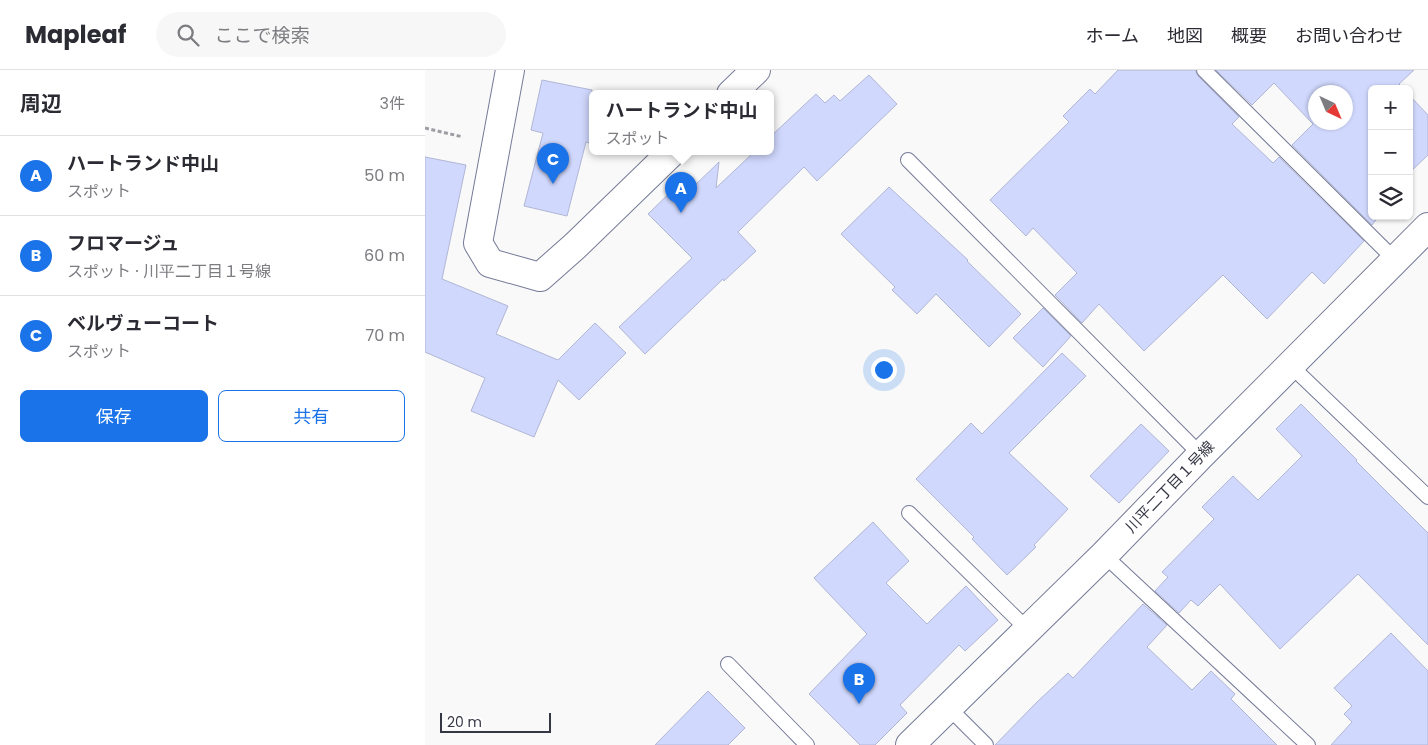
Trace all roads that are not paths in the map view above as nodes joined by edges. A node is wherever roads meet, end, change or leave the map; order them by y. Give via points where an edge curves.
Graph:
1 (509, 70) edge
2 (756, 70) edge
3 (1203, 70) edge
4 (735, 90) edge
5 (669, 155) edge
6 (908, 160) dead end
7 (1428, 227) edge
8 (1395, 260) junction
9 (1290, 365) junction
10 (1201, 455) junction
11 (1428, 497) edge
12 (909, 513) dead end
13 (1104, 555) junction
14 (1027, 629) junction
15 (728, 664) dead end
16 (948, 708) junction
17 (807, 745) edge
18 (910, 745) edge
19 (985, 745) edge
20 (1309, 745) edge

1 - 5 street via 477,243 490,263 540,277
2 - 4 street
3 - 8 lane
6 - 10 lane
7 - 8 street, 川平二丁目１号線
8 - 9 street, 川平二丁目１号線
9 - 10 street, 川平二丁目１号線
9 - 11 lane
10 - 13 street, 川平二丁目１号線
12 - 14 lane
13 - 14 street, 川平二丁目１号線
13 - 20 lane
14 - 16 street, 川平二丁目１号線
15 - 17 lane
16 - 18 street, 川平二丁目１号線
16 - 19 lane

